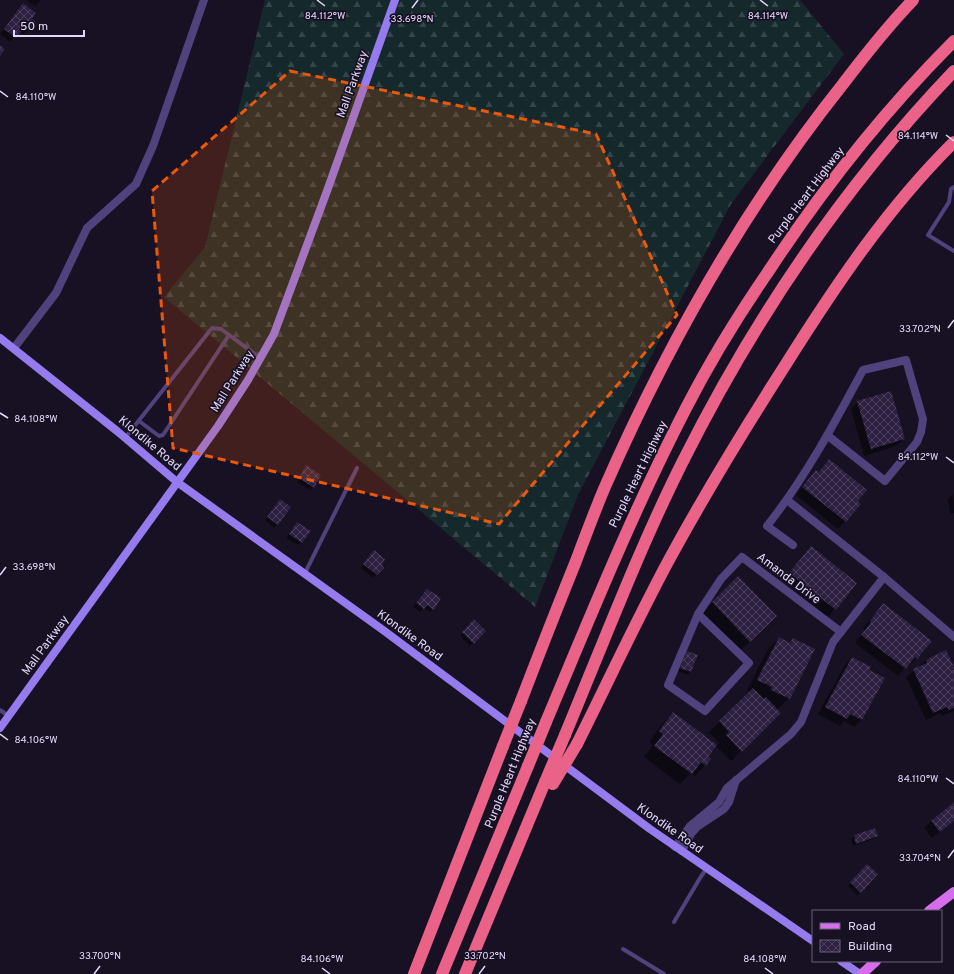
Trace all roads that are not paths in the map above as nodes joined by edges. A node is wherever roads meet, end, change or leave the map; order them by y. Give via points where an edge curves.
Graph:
1 (204, 0) edge
2 (395, 0) edge
3 (913, 0) edge
4 (954, 41) edge
5 (954, 71) edge
6 (954, 142) edge
7 (954, 187) edge
8 (954, 251) edge
9 (229, 335) junction
10 (0, 338) edge
11 (14, 348) junction
12 (260, 358) junction
13 (139, 420) junction
14 (827, 435) junction
15 (125, 438) junction
16 (357, 468) dead end
17 (178, 482) junction
18 (787, 500) junction
19 (793, 545) dead end
20 (305, 574) junction
21 (884, 578) junction
22 (698, 614) junction
23 (841, 632) junction
24 (954, 637) edge
25 (0, 710) edge
26 (9, 716) junction
27 (0, 728) edge
28 (549, 783) junction
29 (678, 849) junction
30 (707, 868) junction
31 (954, 892) edge
32 (930, 910) edge
33 (674, 922) dead end
34 (812, 940) edge
35 (623, 948) dead end
36 (843, 962) edge
37 (875, 962) edge
38 (414, 974) edge
39 (442, 974) edge
40 (465, 974) edge
41 (664, 974) edge
42 (861, 974) edge

1 - 11 street via 153,146 136,184 88,228 56,294
2 - 12 street, Mall Parkway via 298,271 274,334
3 - 38 highway, bridge via 868,52 782,165 744,221 651,386 604,490
4 - 39 highway, Purple Heart Highway, bridge via 886,114 817,200 722,342 686,408 629,525
5 - 28 highway, bridge via 908,122 838,209 771,305 739,358 660,509 565,735
6 - 28 highway, bridge via 879,228 838,284 767,394 670,559 577,744
7 - 8 lane via 949,202 928,235
9 - 12 lane
9 - 13 lane via 222,329 212,328
9 - 13 lane via 163,435 159,436
10 - 11 street, Klondike Road
11 - 15 street, Klondike Road
12 - 17 street, Mall Parkway via 226,414
13 - 15 lane
14 - 14 street via 863,370 906,360 923,419 921,432 917,442 885,481
14 - 18 street
15 - 17 street, Klondike Road
16 - 20 lane
17 - 20 street, Klondike Road
17 - 26 street, Mall Parkway
18 - 19 street via 767,526
18 - 21 street
20 - 29 street, Klondike Road
21 - 23 street
21 - 24 street
22 - 22 street, Amanda Drive via 668,685 705,711 749,663
22 - 23 street, Amanda Drive via 721,579 742,557
23 - 29 street via 833,642 801,722 791,734 737,779 724,809 697,827
25 - 26 lane
26 - 27 street, Mall Parkway
28 - 40 highway via 532,813
29 - 30 street, Klondike Road
30 - 33 lane
30 - 34 street, Klondike Road
31 - 32 main road
35 - 41 lane
36 - 42 street
37 - 42 main road

